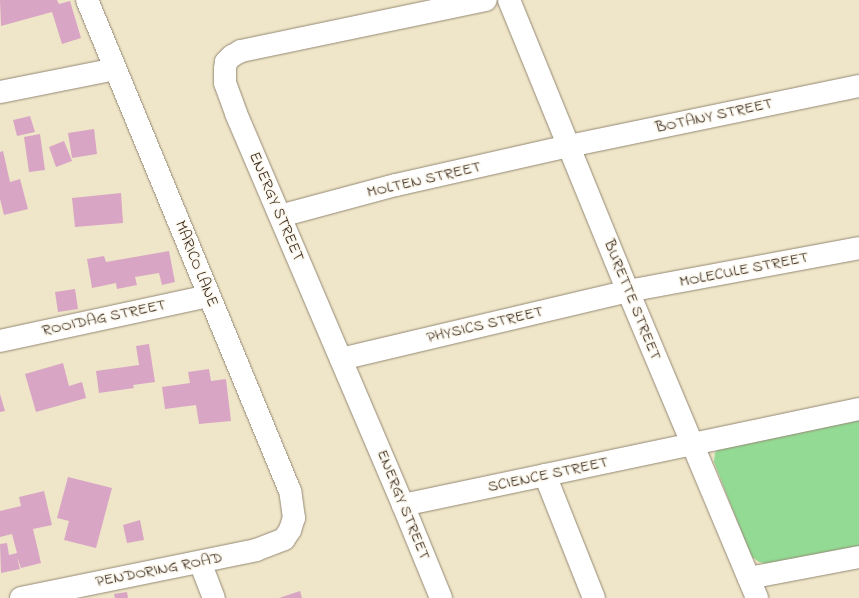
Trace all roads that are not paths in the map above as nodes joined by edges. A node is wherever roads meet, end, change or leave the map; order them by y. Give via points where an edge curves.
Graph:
1 (87, 0) edge
2 (486, 0) edge
3 (510, 0) edge
4 (115, 69) junction
5 (859, 86) edge
6 (0, 92) edge
7 (569, 146) junction
8 (280, 216) junction
9 (859, 248) edge
10 (628, 291) junction
11 (208, 296) junction
12 (0, 341) edge
13 (341, 359) junction
14 (859, 410) edge
15 (692, 444) junction
16 (546, 475) junction
17 (404, 506) junction
18 (290, 530) joint
19 (859, 557) edge
20 (200, 562) junction
21 (749, 578) junction
22 (21, 598) edge
23 (214, 598) edge
24 (440, 598) edge
25 (594, 598) edge
26 (757, 598) edge

1 - 4 street, MARICO LANE
2 - 8 street, ENERGY STREET via 270,44 241,51 232,56 225,66 225,83
3 - 7 street, BURETTE STREET
4 - 6 street
4 - 11 street, MARICO LANE
5 - 7 street, BOTANY STREET
7 - 8 street, MOLTEN STREET via 396,185
7 - 10 street, BURETTE STREET
8 - 13 street, ENERGY STREET
9 - 10 street, MOLECULE STREET
10 - 13 street, PHYSICS STREET
10 - 15 street, BURETTE STREET
11 - 12 street, ROOIDAG STREET
11 - 18 street, MARICO LANE via 290,491 294,518
13 - 17 street, ENERGY STREET
14 - 15 street
15 - 16 street, SCIENCE STREET
15 - 21 street, BURETTE STREET
16 - 17 street, SCIENCE STREET
16 - 25 street
17 - 24 street, ENERGY STREET
18 - 20 street, PENDORING ROAD via 284,539 273,544
19 - 21 street
20 - 22 street, PENDORING ROAD
20 - 23 street
21 - 26 street, BURETTE STREET

